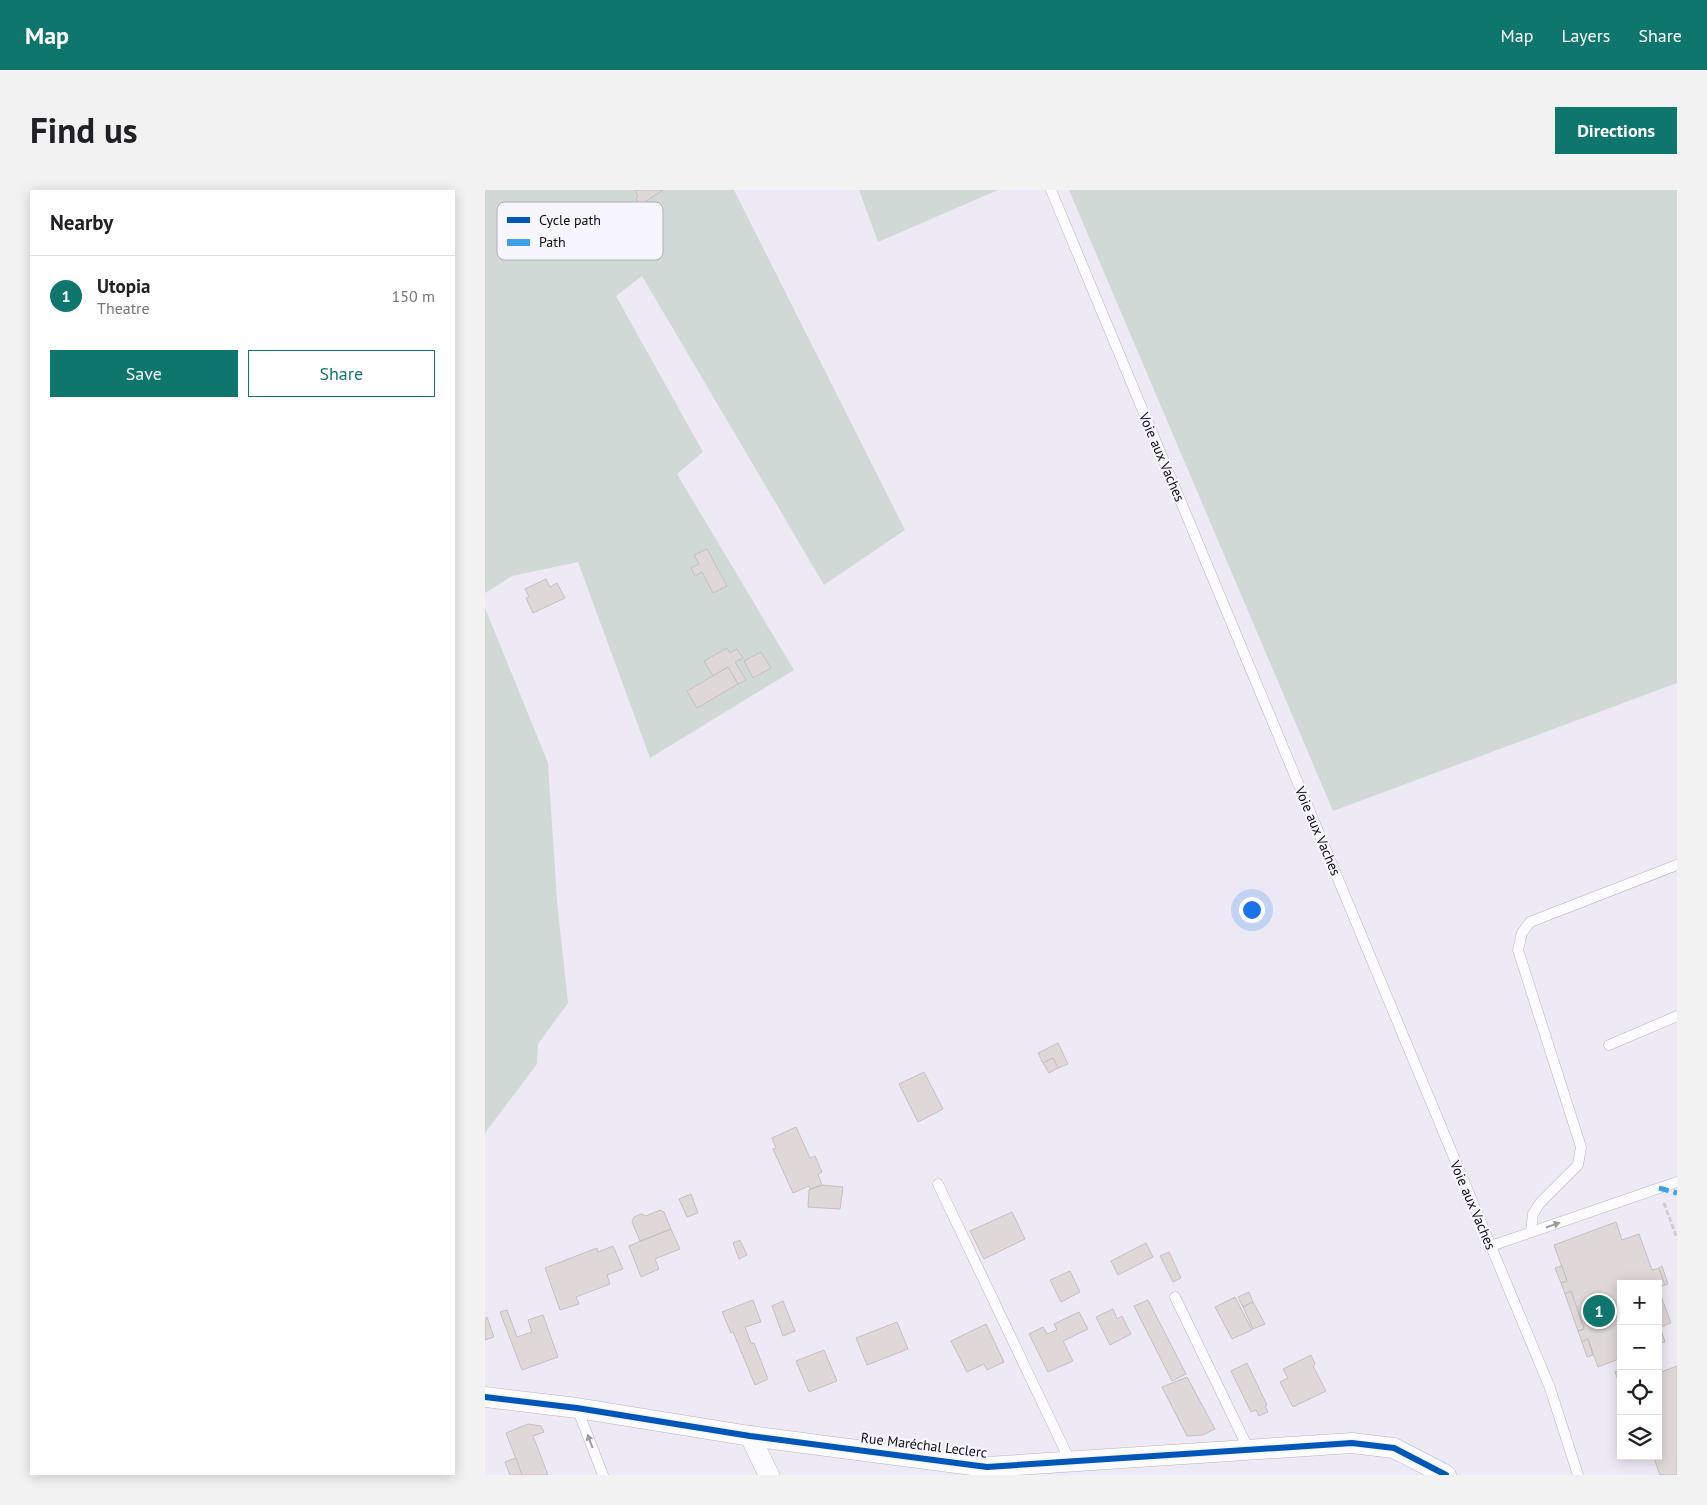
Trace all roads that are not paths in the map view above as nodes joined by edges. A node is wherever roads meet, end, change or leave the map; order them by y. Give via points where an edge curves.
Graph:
1 (1051, 190) edge
2 (1677, 865) edge
3 (1677, 1016) edge
4 (1609, 1045) dead end
5 (1677, 1182) edge
6 (937, 1184) dead end
7 (1531, 1232) junction
8 (1491, 1246) junction
9 (1175, 1297) dead end
10 (485, 1397) edge
11 (577, 1408) junction
12 (750, 1436) junction
13 (1249, 1450) junction
14 (1070, 1461) junction
15 (603, 1475) edge
16 (769, 1475) edge
17 (1446, 1475) edge
18 (1578, 1475) edge

1 - 8 lane, Voie aux Vaches
2 - 7 lane via 1530,922 1522,933 1518,950 1581,1147 1578,1165 1533,1214
3 - 4 lane
7 -> 5 lane
6 - 14 lane
7 - 8 lane
8 - 18 lane, Voie aux Vaches via 1550,1388
9 - 13 lane
10 - 11 street, Rue Maréchal Leclerc
11 - 12 street, Rue Maréchal Leclerc
15 -> 11 lane
12 - 14 street, Rue Maréchal Leclerc via 987,1467
12 - 16 street
13 - 14 street, Rue Maréchal Leclerc
13 - 17 street, Rue Maréchal Leclerc via 1352,1443 1394,1448

